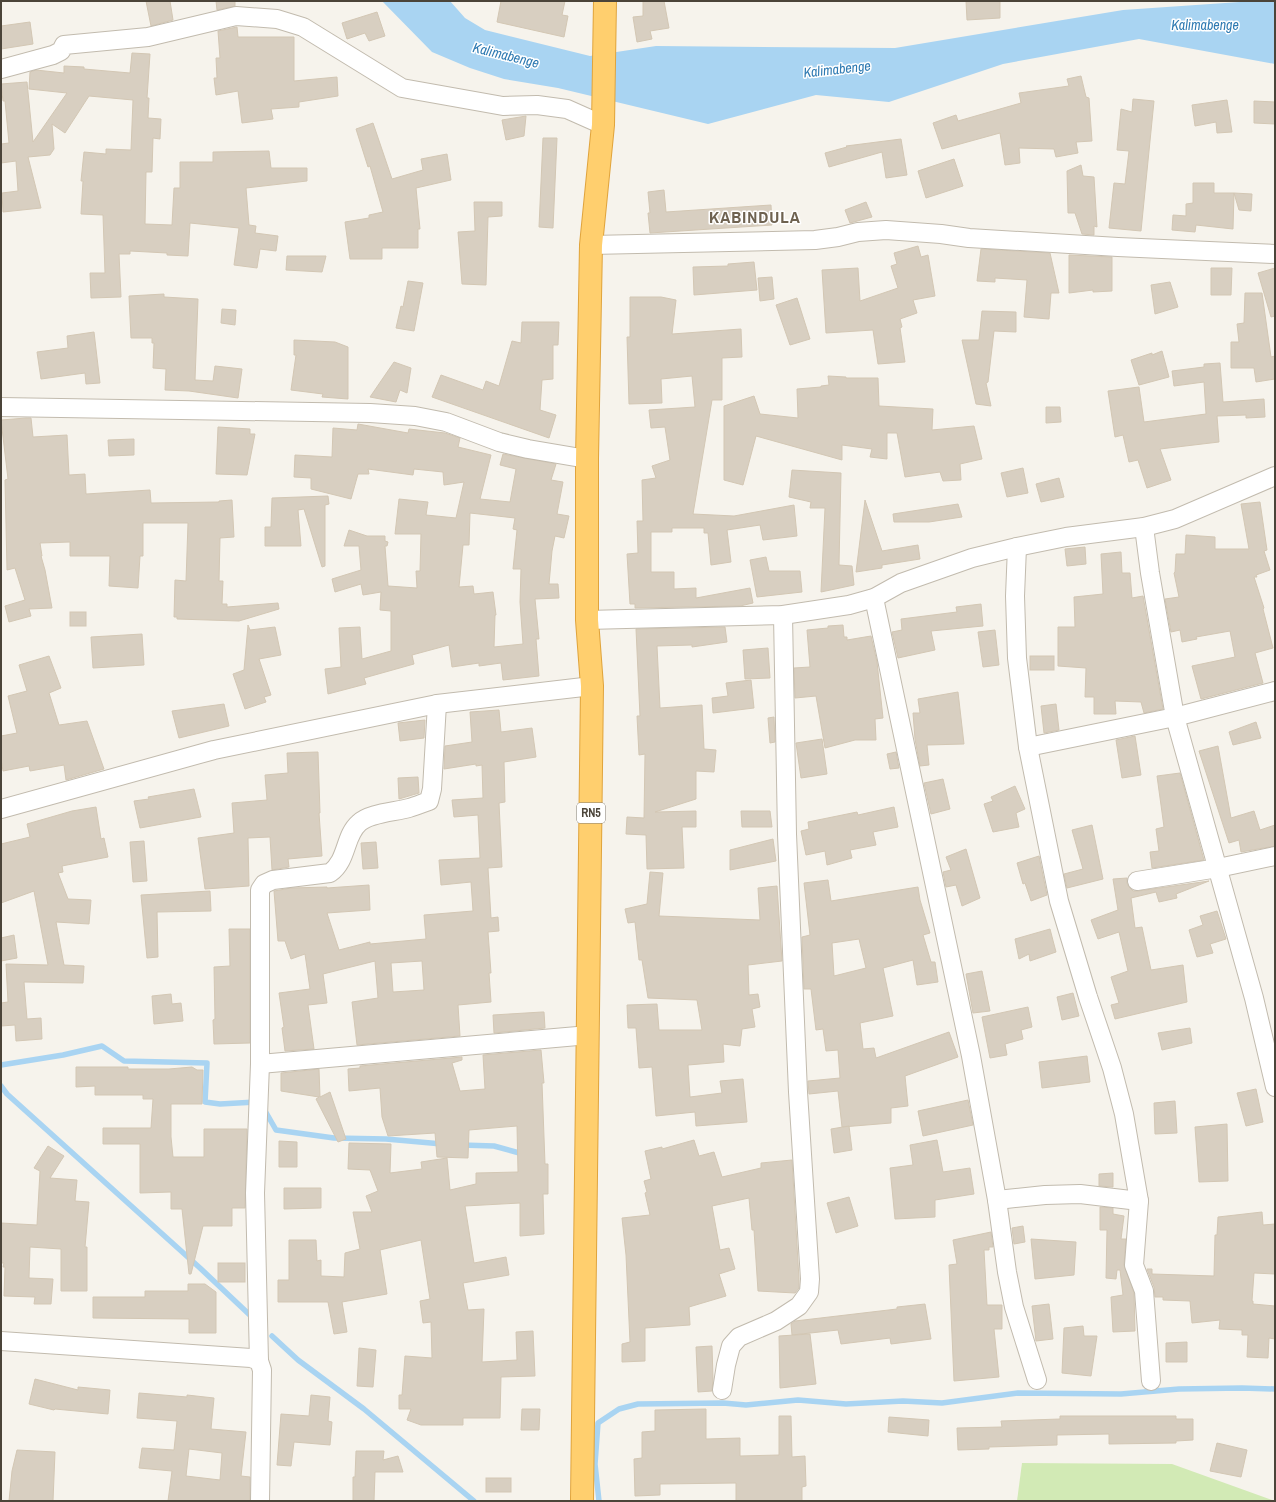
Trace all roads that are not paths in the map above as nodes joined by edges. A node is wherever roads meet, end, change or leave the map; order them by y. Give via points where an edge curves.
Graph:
1 (605, 1) edge
2 (1, 69) edge
3 (603, 125) junction
4 (591, 245) junction
5 (1275, 254) edge
6 (1, 406) edge
7 (587, 459) junction
8 (1275, 476) edge
9 (1144, 527) junction
10 (1017, 547) junction
11 (874, 598) junction
12 (783, 615) junction
13 (587, 620) junction
14 (592, 686) junction
15 (1275, 691) edge
16 (437, 704) junction
17 (1175, 717) junction
18 (1028, 747) junction
19 (1, 809) edge
20 (1275, 856) edge
21 (1218, 868) junction
22 (1137, 881) dead end
23 (589, 1035) junction
24 (260, 1064) junction
25 (1275, 1087) edge
26 (997, 1200) junction
27 (1139, 1201) junction
28 (1, 1341) edge
29 (259, 1361) junction
30 (1037, 1380) dead end
31 (1151, 1381) dead end
32 (722, 1390) dead end
33 (260, 1501) edge
34 (582, 1501) edge

1 - 3 highway, RN5
2 - 3 street via 53,55 64,45 148,37 236,16 277,18 303,27 402,88 503,106 537,105 567,109
3 - 4 highway, RN5
4 - 5 street via 815,240 886,230 968,238
4 - 7 highway, RN5
6 - 7 street via 415,416 446,422 499,442
7 - 13 highway, RN5
8 - 9 street via 1175,519
9 - 10 street via 1066,537
9 - 17 street
10 - 11 street via 972,558 914,578
10 - 18 street via 1017,658
11 - 12 street via 849,606
11 - 26 street via 971,1056
12 - 13 street
12 - 32 street via 787,834 809,1292 799,1306 776,1321 740,1337 731,1346
13 - 14 highway, RN5
14 - 16 street
14 - 23 highway, RN5
15 - 17 street
16 - 19 street via 214,750
16 - 24 street via 432,789 429,800 409,808 370,816 359,822 337,868 330,873 273,880 264,884 260,890
17 - 18 street
17 - 21 street
18 - 27 street via 1059,901 1112,1068 1124,1114
20 - 21 street
21 - 22 street
21 - 25 street via 1254,998
23 - 24 street
23 - 34 highway, RN5
24 - 29 street via 255,1193
26 - 27 street via 1080,1194
26 - 30 street via 1014,1307
27 - 31 street via 1134,1265 1144,1291
28 - 29 street via 251,1358
29 - 33 street via 262,1370

